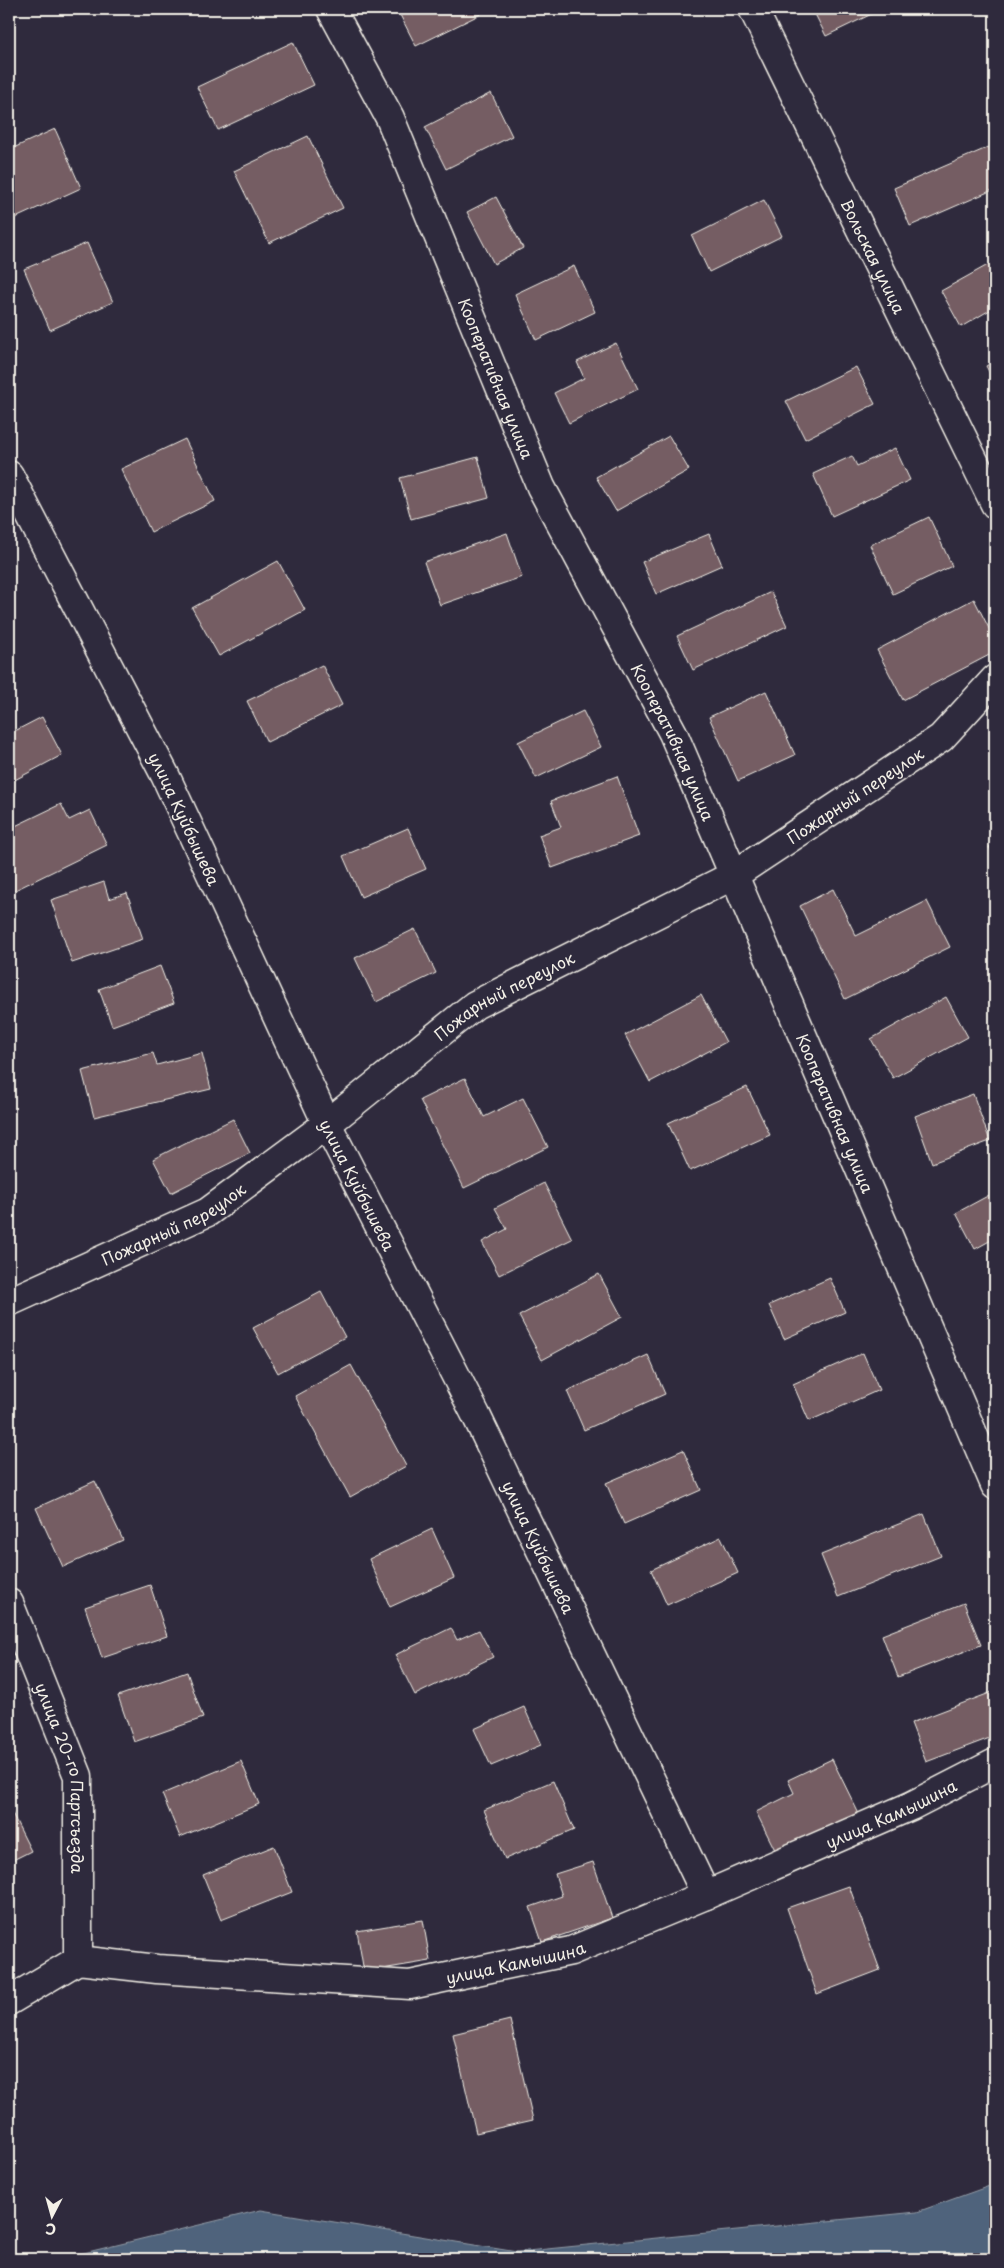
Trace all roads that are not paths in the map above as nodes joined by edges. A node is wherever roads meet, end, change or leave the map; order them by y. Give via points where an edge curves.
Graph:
1 (331, 9) edge
2 (753, 9) edge
3 (9, 474) edge
4 (995, 504) edge
5 (995, 679) edge
6 (734, 875) junction
7 (327, 1124) junction
8 (9, 1302) edge
9 (995, 1485) edge
10 (9, 1603) edge
11 (995, 1763) edge
12 (706, 1895) junction
13 (78, 1960) junction
14 (9, 2001) edge

1 - 6 street, Кооперативная улица via 390,118 541,487 672,733
2 - 4 street, Вольская улица
3 - 7 street, улица Куйбышева via 165,775
5 - 6 street, Пожарный переулок via 941,738
6 - 7 street, Пожарный переулок via 475,1005
6 - 9 street, Кооперативная улица
7 - 8 street, Пожарный переулок via 208,1212
7 - 12 street, улица Куйбышева via 476,1415
10 - 13 street, улица 20-го Партсъезда via 78,1776
11 - 12 street, улица Камышина via 912,1806
12 - 13 street, улица Камышина via 571,1950 410,1985 157,1969
13 - 14 street

